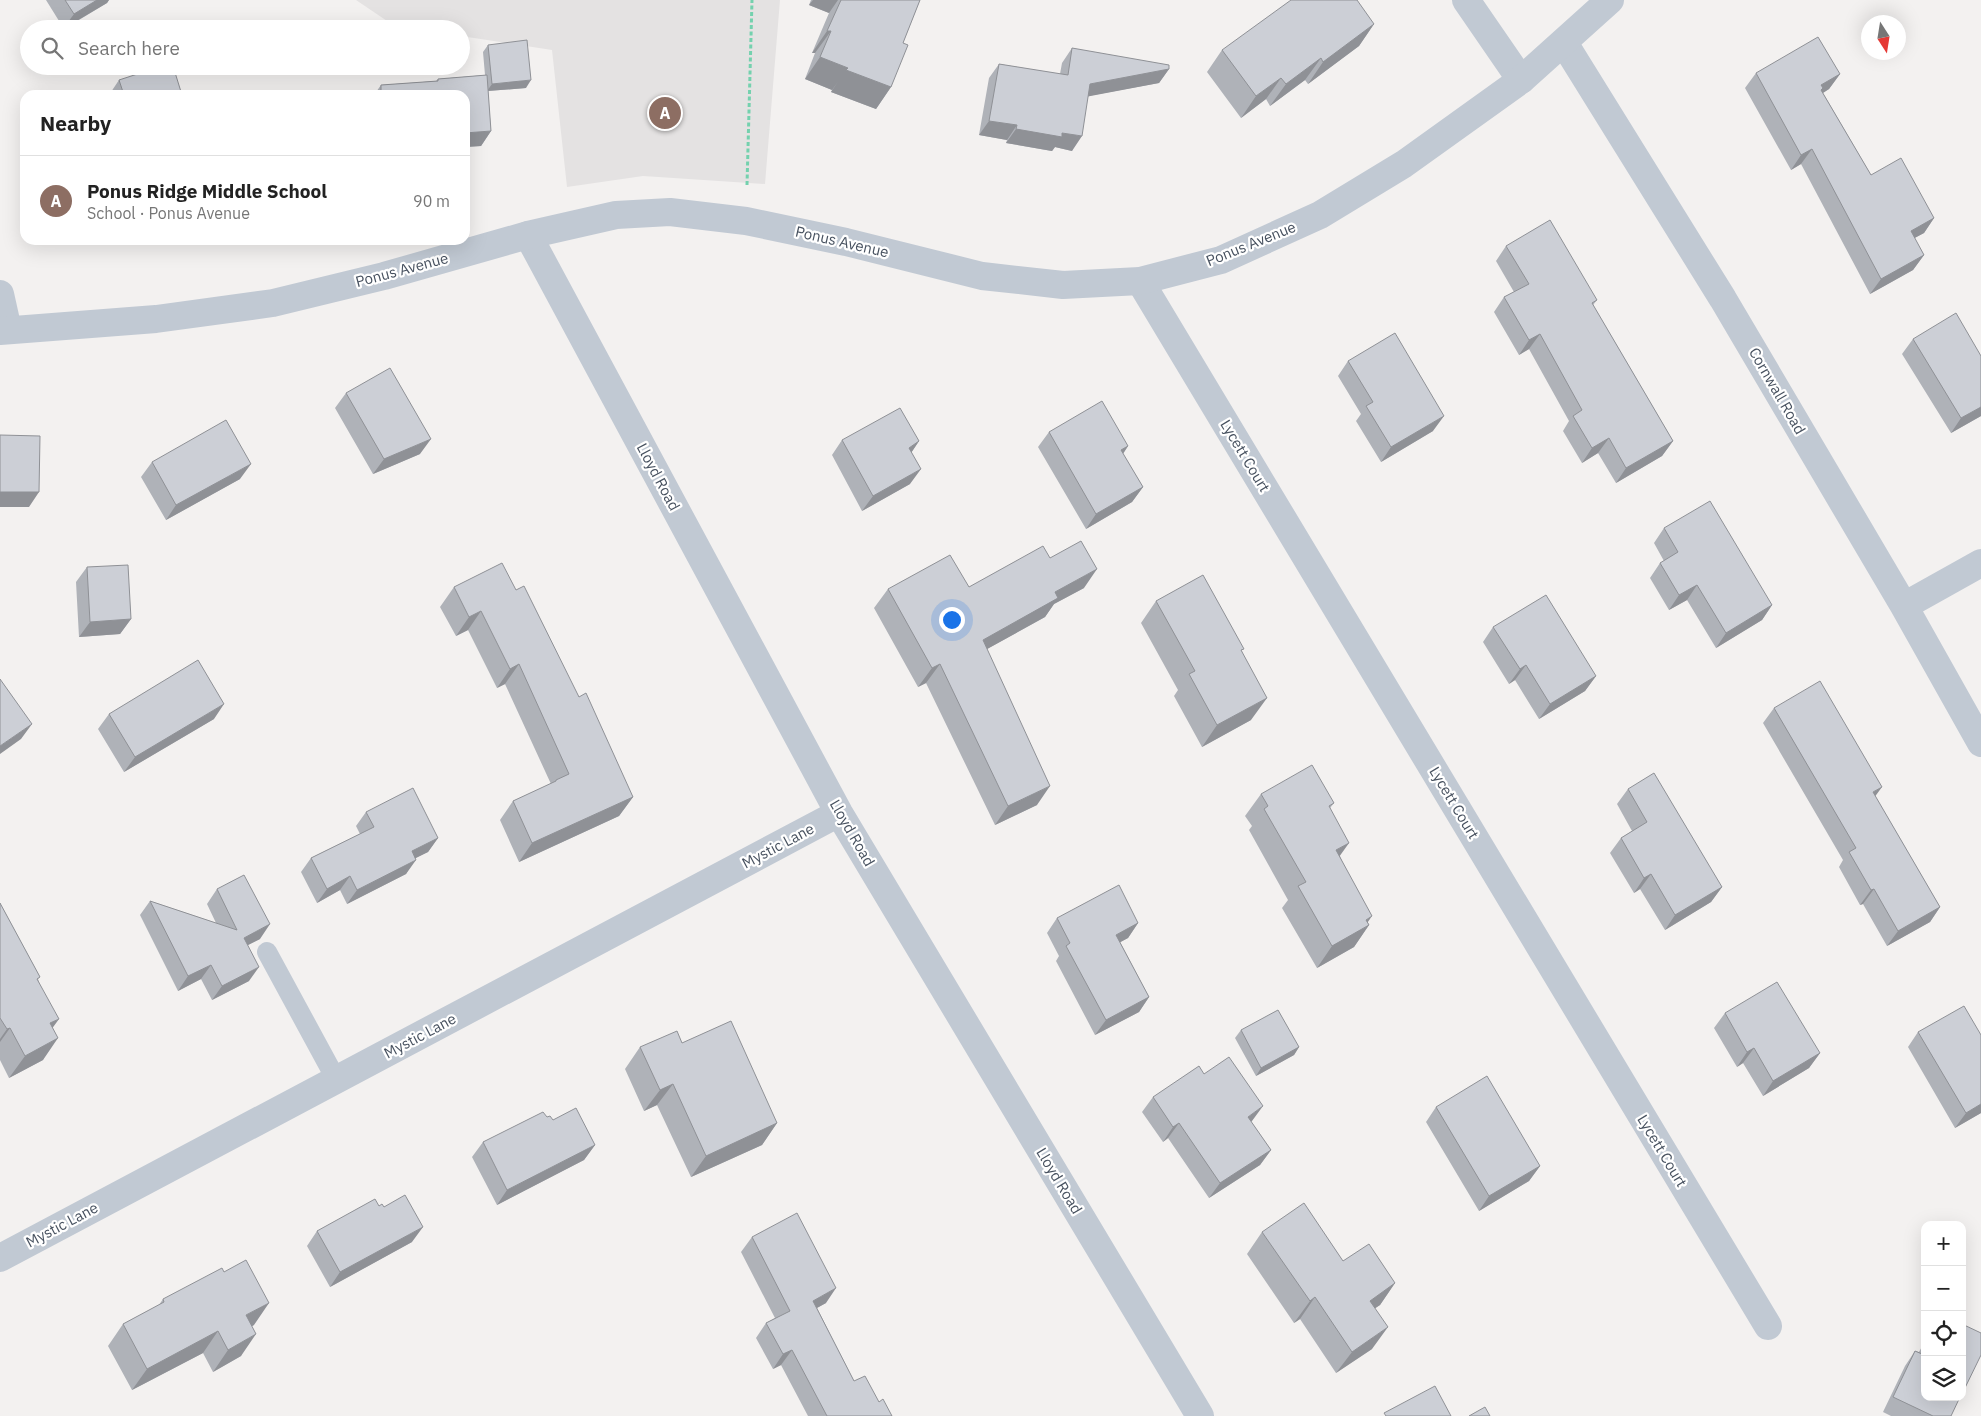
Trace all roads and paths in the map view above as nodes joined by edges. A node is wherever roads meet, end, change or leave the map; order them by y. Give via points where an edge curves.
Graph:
1 (752, 0) edge
2 (1466, 0) edge
3 (1610, 0) edge
4 (1564, 43) junction
5 (1520, 80) junction
6 (746, 220) junction
7 (528, 235) junction
8 (1140, 281) junction
9 (0, 294) edge
10 (4, 331) edge
11 (1981, 564) edge
12 (1904, 606) junction
13 (1981, 743) edge
14 (839, 814) junction
15 (267, 952) dead end
16 (337, 1080) junction
17 (0, 1258) edge
18 (1768, 1326) dead end
19 (1200, 1416) edge

1 - 6 path
2 - 5 street
3 - 4 street, Ponus Avenue
4 - 5 street, Ponus Avenue
4 - 12 street, Cornwall Road via 1723,300
5 - 8 street, Ponus Avenue via 1404,164 1320,215 1221,260
6 - 7 street, Ponus Avenue via 670,212 616,215
6 - 8 street, Ponus Avenue via 982,276 1063,285
7 - 10 street, Ponus Avenue via 384,276 273,303 156,319
7 - 14 street, Lloyd Road
8 - 18 street, Lycett Court
9 - 10 street
11 - 12 street
12 - 13 street, Cornwall Road
14 - 16 street, Mystic Lane
14 - 19 street, Lloyd Road
15 - 16 lane
16 - 17 street, Mystic Lane

